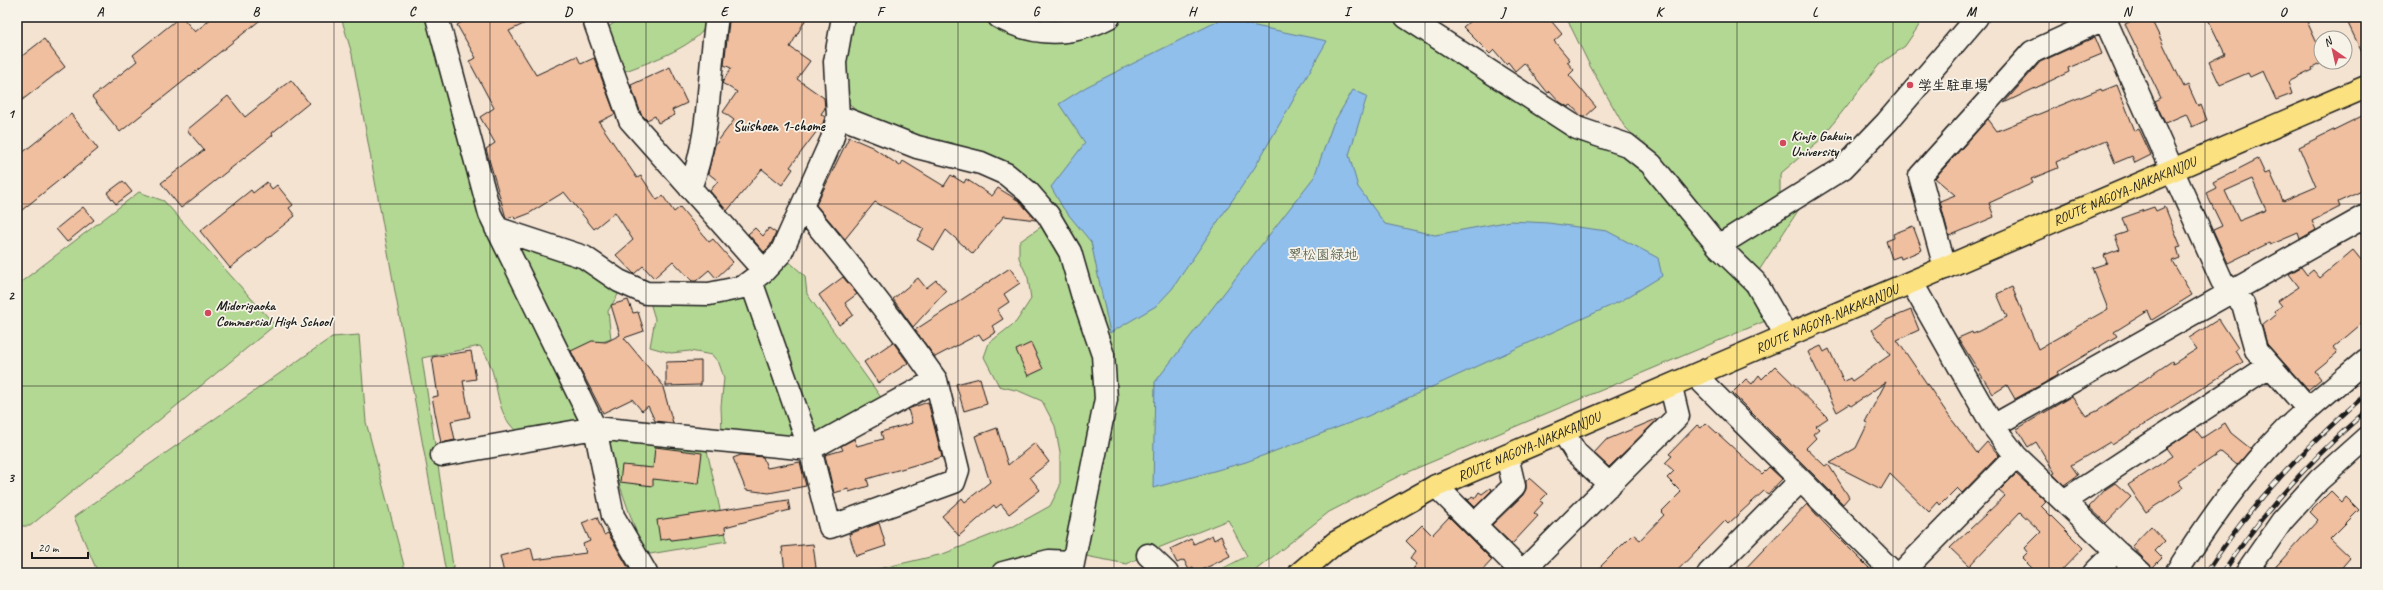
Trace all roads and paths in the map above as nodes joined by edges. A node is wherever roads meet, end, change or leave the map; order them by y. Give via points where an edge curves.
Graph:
1 (437, 17) edge
2 (592, 17) edge
3 (717, 17) edge
4 (843, 17) edge
5 (999, 17) edge
6 (1109, 17) edge
7 (1406, 17) edge
8 (1977, 17) edge
9 (2106, 17) edge
10 (2366, 87) edge
11 (838, 116) junction
12 (2172, 172) junction
13 (690, 188) junction
14 (802, 207) junction
15 (2366, 216) edge
16 (496, 228) junction
17 (1718, 246) junction
18 (1945, 268) junction
19 (758, 276) junction
20 (1912, 283) junction
21 (2230, 292) junction
22 (1787, 337) junction
23 (2366, 360) edge
24 (2269, 366) junction
25 (1696, 376) junction
26 (936, 380) junction
27 (1671, 387) junction
28 (2308, 409) junction
29 (1993, 426) junction
30 (595, 428) junction
31 (1563, 432) junction
32 (2366, 438) edge
33 (810, 450) junction
34 (442, 454) dead end
35 (1507, 456) junction
36 (2016, 456) junction
37 (1800, 481) junction
38 (1610, 485) junction
39 (1436, 486) junction
40 (2064, 502) junction
41 (1475, 524) junction
42 (2116, 551) junction
43 (1148, 555) dead end
44 (1071, 568) edge
45 (646, 573) edge
46 (1003, 573) edge
47 (1167, 573) edge
48 (1300, 573) edge
49 (1522, 573) edge
50 (1709, 573) edge
51 (1894, 573) edge
52 (1901, 573) edge
53 (2094, 573) edge
54 (2141, 573) edge
55 (2176, 573) edge
56 (2246, 573) edge

1 - 16 street via 490,214
2 - 13 street via 630,120
3 - 13 street via 703,136 697,169
4 - 11 street via 835,62
5 - 6 street via 1012,24 1055,33 1091,27
7 - 17 street via 1577,128 1627,144 1651,164
8 - 17 street via 1887,122 1843,168
9 - 12 street
9 - 18 street via 2032,52 1920,176
10 - 12 main road, ROUTE NAGOYA-NAKAKANJOU
11 - 14 street via 832,140
11 - 44 street via 917,147 981,163 1006,174 1028,192 1048,215 1070,252 1082,297 1103,355 1106,399
12 - 18 main road, ROUTE NAGOYA-NAKAKANJOU
12 - 21 street via 2222,281
13 - 19 street
14 - 19 street via 781,253
14 - 26 street via 854,269
15 - 21 street
16 - 19 street via 584,257 619,281 646,293 709,294 743,287
16 - 30 street
17 - 22 street via 1756,283
18 - 20 main road, ROUTE NAGOYA-NAKAKANJOU
19 - 33 street
20 - 22 main road, ROUTE NAGOYA-NAKAKANJOU
20 - 29 street
21 - 24 street via 2242,304 2256,350
21 - 29 street
22 - 25 main road, ROUTE NAGOYA-NAKAKANJOU
23 - 28 street
24 - 28 street
24 - 40 street
25 - 27 main road, ROUTE NAGOYA-NAKAKANJOU
25 - 37 street
26 - 33 street
26 - 33 street via 958,470 954,482 830,527
27 - 31 main road, ROUTE NAGOYA-NAKAKANJOU
27 - 38 street via 1678,416
28 - 55 street via 2251,468 2204,529
29 - 36 street
30 - 33 street
30 - 34 street
30 - 45 street via 613,516
31 - 35 main road, ROUTE NAGOYA-NAKAKANJOU
31 - 38 street via 1576,452
32 - 56 street via 2319,480 2282,521
35 - 39 main road, ROUTE NAGOYA-NAKAKANJOU
35 - 41 street via 1514,486
36 - 40 street
36 - 52 street
37 - 50 street
37 - 51 street
38 - 49 street
39 - 41 street
39 - 48 main road, ROUTE NAGOYA-NAKAKANJOU via 1336,543
40 - 42 street
41 - 49 street
42 - 53 street
42 - 54 street
43 - 47 street
44 - 46 street via 1049,561

